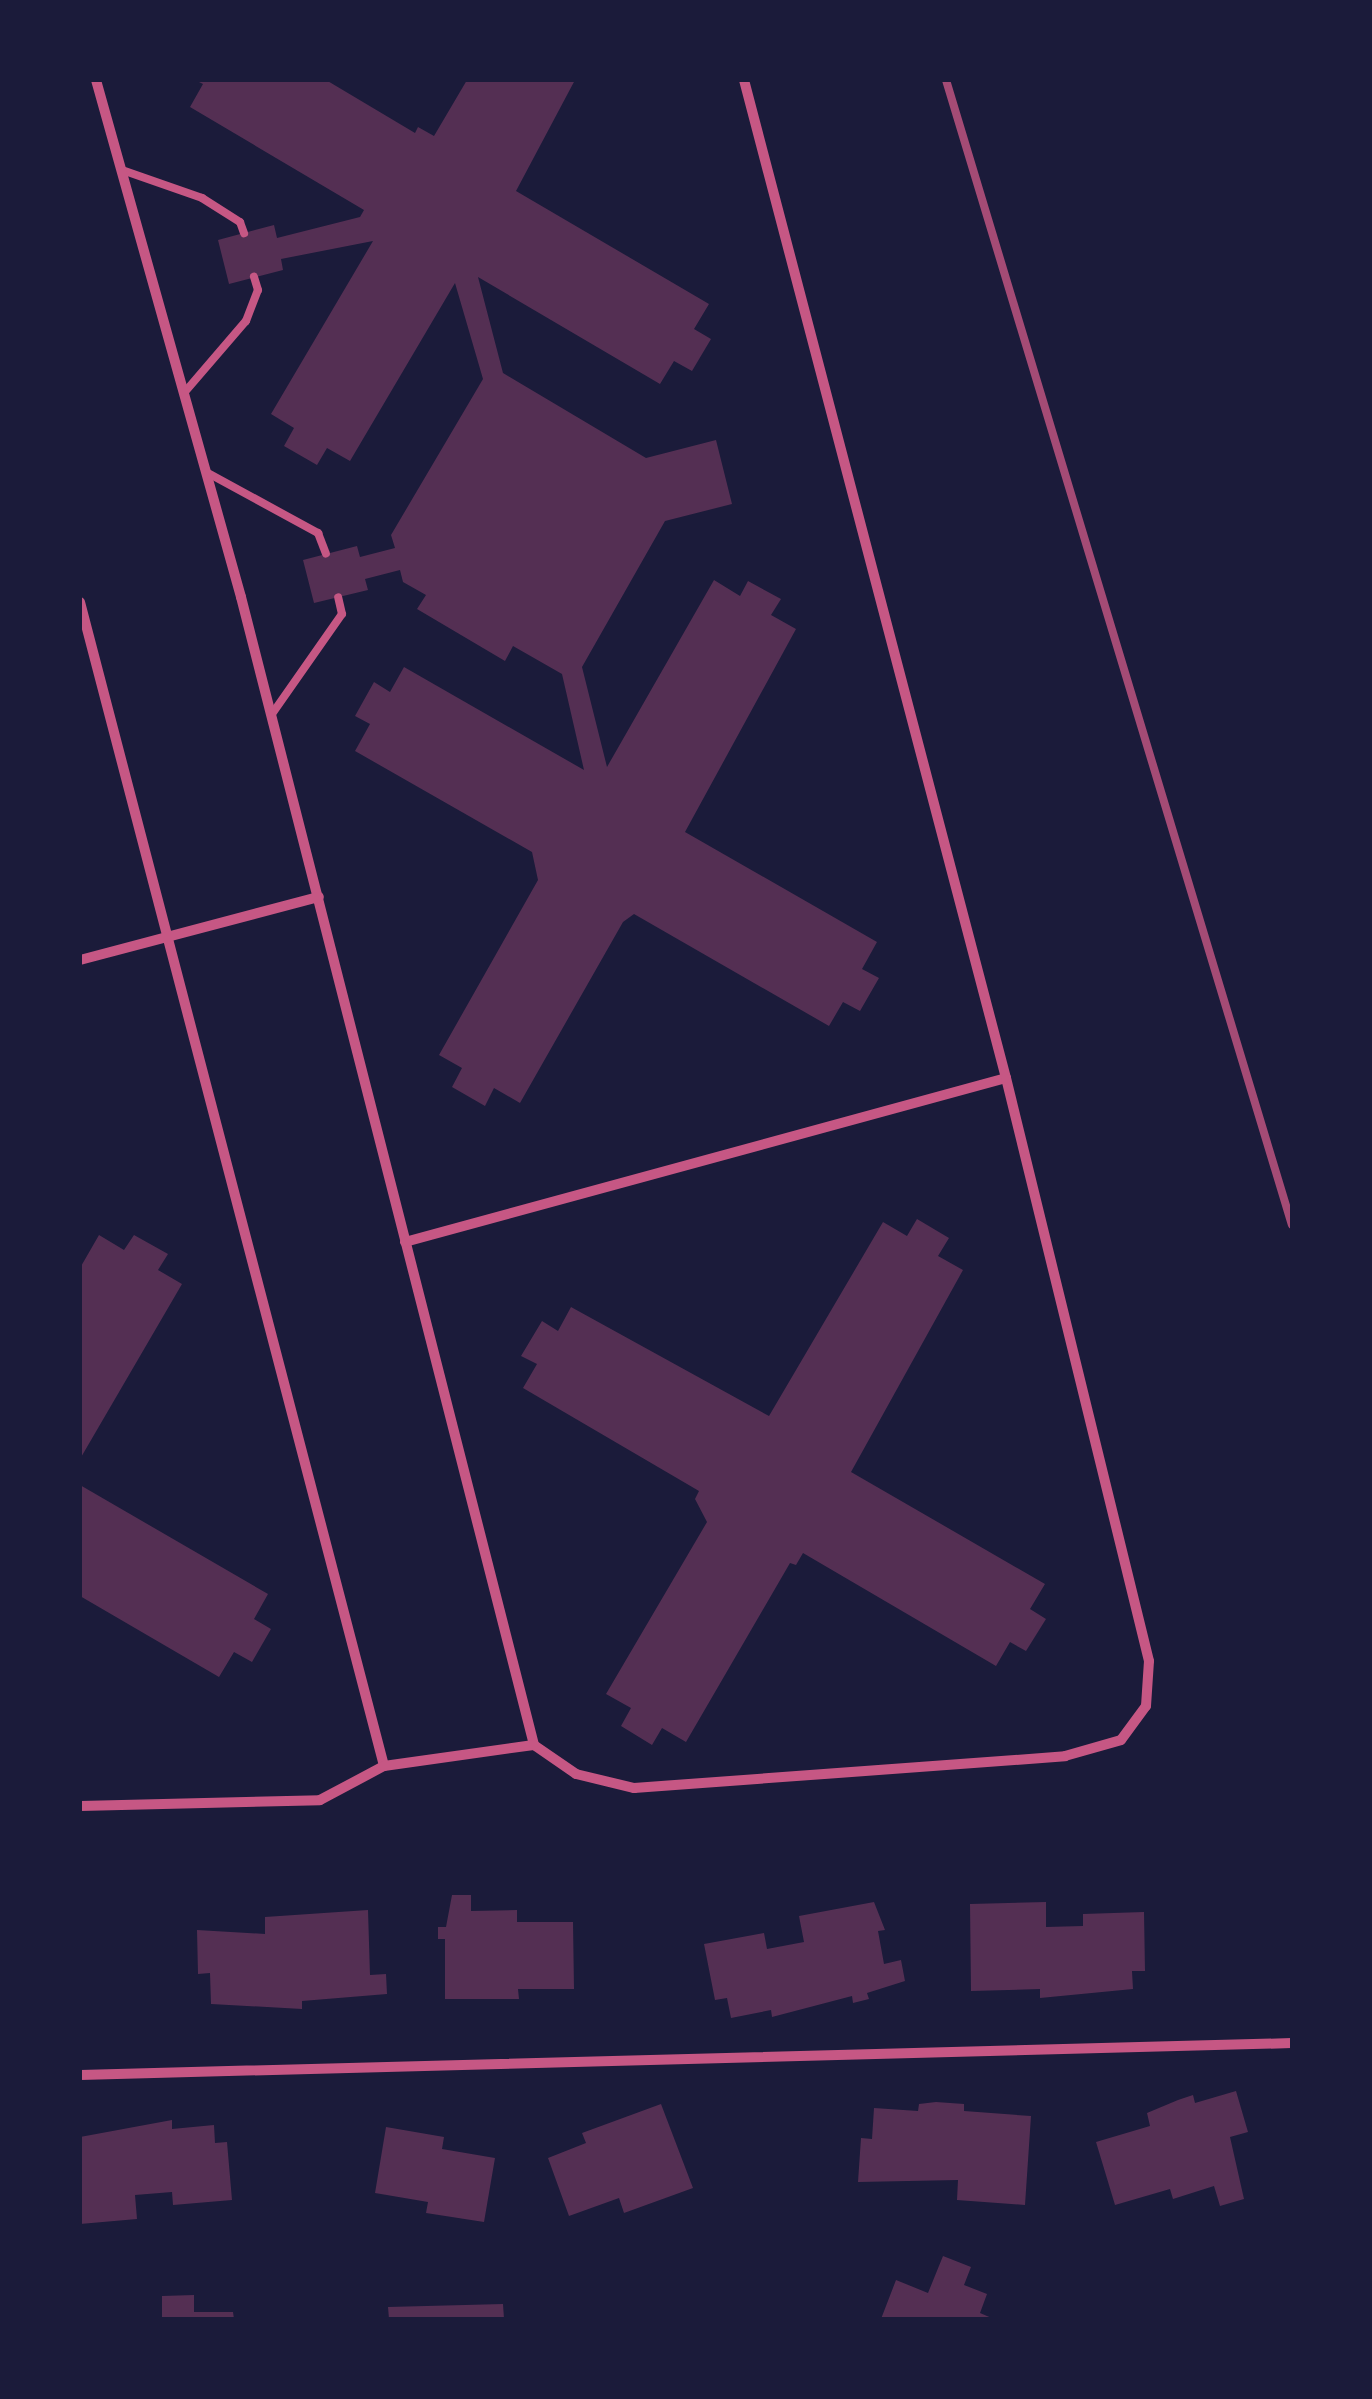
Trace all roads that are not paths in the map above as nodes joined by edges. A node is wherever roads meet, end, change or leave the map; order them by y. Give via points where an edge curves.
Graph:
1 (96, 80) edge
2 (744, 80) edge
3 (122, 170) junction
4 (244, 233) dead end
5 (254, 277) dead end
6 (184, 393) junction
7 (206, 472) junction
8 (326, 554) dead end
9 (338, 597) dead end
10 (80, 602) edge
11 (272, 714) junction
12 (319, 897) junction
13 (170, 940) junction
14 (80, 960) edge
15 (1006, 1078) junction
16 (405, 1242) junction
17 (534, 1745) junction
18 (384, 1766) junction
19 (80, 1806) edge
20 (1292, 2043) edge
21 (80, 2075) edge

1 - 3 street
2 - 15 street
3 - 4 lane via 202,198 240,222
3 - 6 street
5 - 6 lane via 258,290 246,321
6 - 7 street
7 - 8 lane via 318,533
7 - 11 street
9 - 11 lane via 342,614
10 - 13 street
11 - 12 street
12 - 13 street
12 - 16 street
13 - 14 street
13 - 18 street
15 - 16 street
15 - 17 street via 1149,1661 1146,1706 1121,1740 1065,1756 634,1788 576,1774
16 - 17 street
17 - 18 street
18 - 19 street via 320,1800
20 - 21 street

